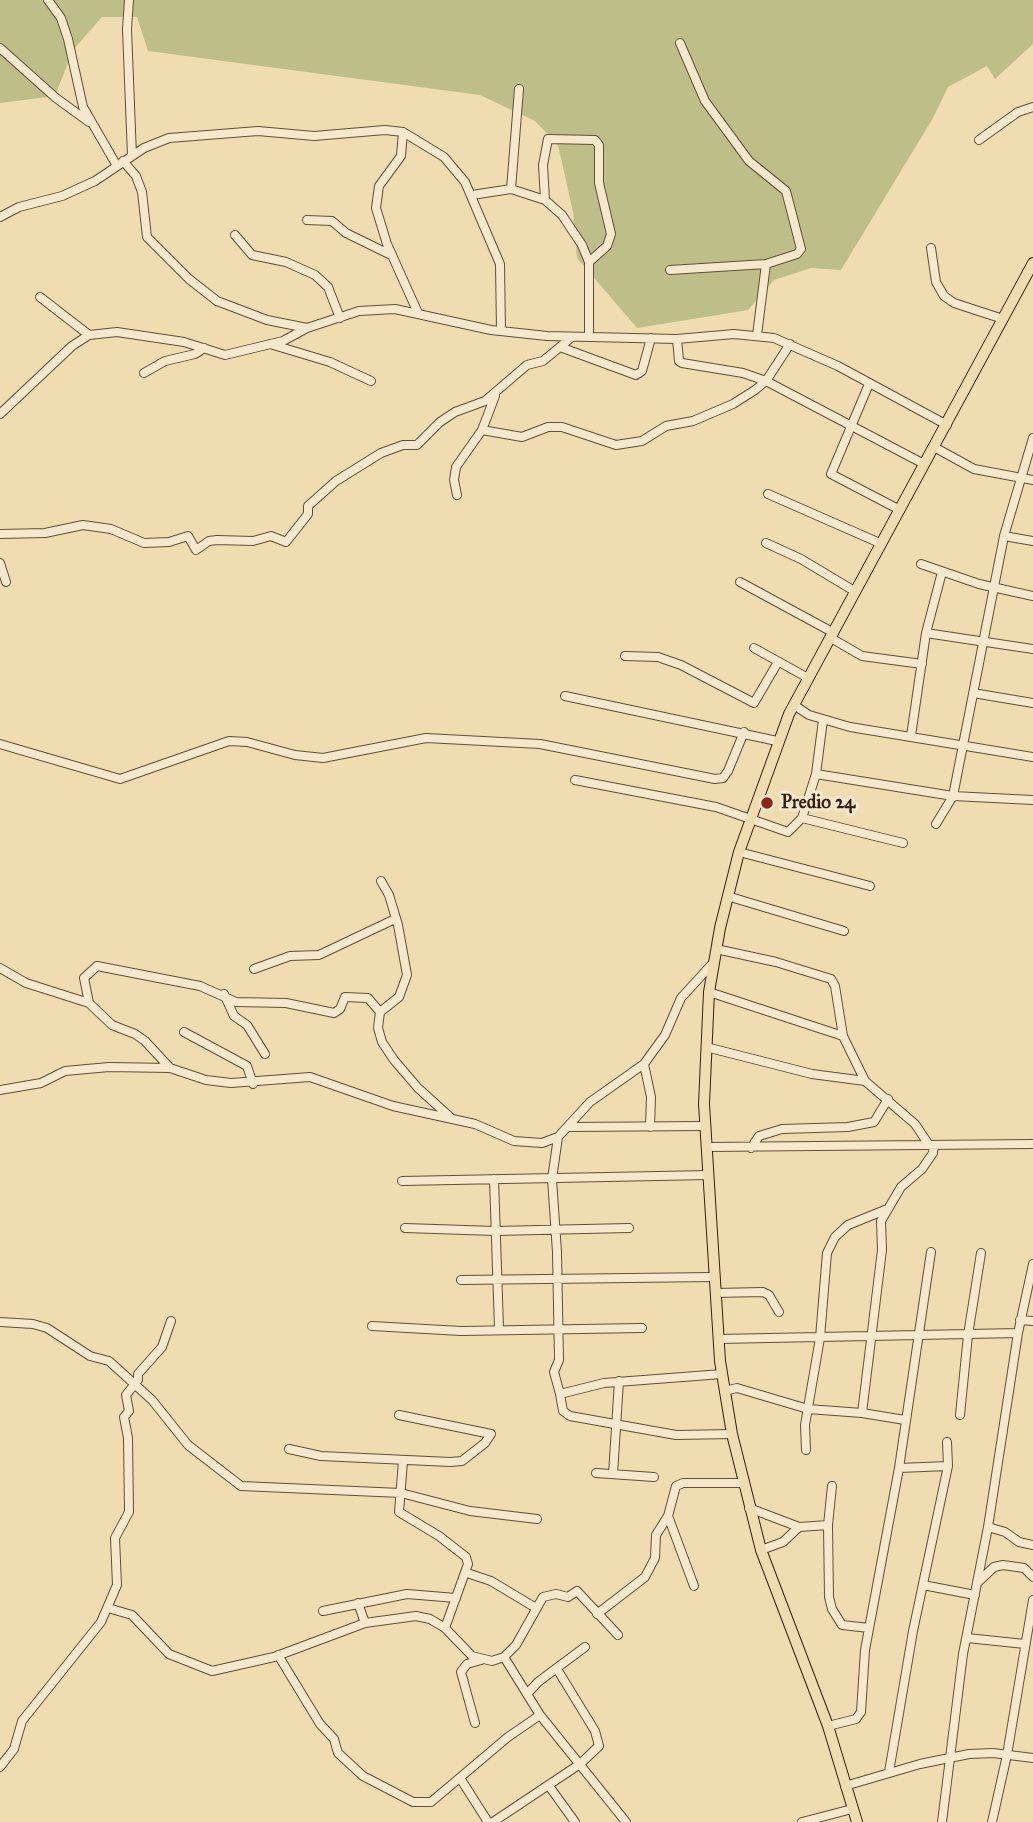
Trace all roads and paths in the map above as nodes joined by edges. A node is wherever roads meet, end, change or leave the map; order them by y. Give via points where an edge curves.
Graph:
1 (48, 0) edge
2 (129, 0) edge
3 (680, 43) dead end
4 (0, 48) edge
5 (519, 89) dead end
6 (1033, 107) edge
7 (90, 123) junction
8 (403, 132) junction
9 (979, 140) dead end
10 (132, 156) junction
11 (120, 164) junction
12 (511, 189) junction
13 (472, 195) junction
14 (545, 200) junction
15 (0, 218) edge
16 (307, 219) dead end
17 (235, 235) dead end
18 (931, 248) dead end
19 (391, 255) junction
20 (589, 262) junction
21 (1033, 263) edge
22 (766, 264) junction
23 (670, 270) dead end
24 (40, 298) dead end
25 (418, 313) junction
26 (340, 318) junction
27 (1003, 319) junction
28 (307, 328) junction
29 (501, 331) junction
30 (89, 335) junction
31 (757, 335) junction
32 (572, 337) junction
33 (589, 337) junction
34 (651, 338) junction
35 (677, 339) junction
36 (269, 344) junction
37 (790, 344) junction
38 (560, 347) junction
39 (204, 348) junction
40 (144, 373) dead end
41 (371, 381) dead end
42 (766, 381) junction
43 (869, 384) junction
44 (496, 393) junction
45 (0, 414) edge
46 (852, 424) junction
47 (947, 425) junction
48 (482, 430) junction
49 (1033, 438) edge
50 (934, 447) junction
51 (924, 464) junction
52 (1019, 477) junction
53 (1033, 480) edge
54 (768, 494) dead end
55 (457, 495) dead end
56 (900, 510) junction
57 (0, 534) edge
58 (1004, 536) junction
59 (1033, 541) edge
60 (766, 543) dead end
61 (882, 544) junction
62 (0, 563) edge
63 (921, 564) dead end
64 (942, 572) junction
65 (6, 582) dead end
66 (740, 582) dead end
67 (993, 587) junction
68 (856, 592) junction
69 (1033, 596) edge
70 (926, 633) junction
71 (833, 635) junction
72 (983, 641) junction
73 (754, 648) dead end
74 (1033, 649) edge
75 (625, 656) dead end
76 (778, 662) junction
77 (922, 664) junction
78 (808, 678) junction
79 (972, 693) junction
80 (565, 696) dead end
81 (1033, 703) edge
82 (794, 705) junction
83 (823, 720) junction
84 (744, 732) junction
85 (911, 736) junction
86 (777, 741) junction
87 (0, 744) edge
88 (962, 745) junction
89 (1033, 757) edge
90 (816, 774) junction
91 (575, 780) dead end
92 (953, 796) junction
93 (1033, 800) edge
94 (749, 818) junction
95 (802, 818) junction
96 (936, 824) dead end
97 (903, 843) dead end
98 (739, 852) junction
99 (381, 881) dead end
100 (870, 886) dead end
101 (727, 896) junction
102 (395, 919) junction
103 (844, 931) dead end
104 (716, 949) junction
105 (713, 963) junction
106 (0, 968) edge
107 (254, 969) dead end
108 (709, 992) junction
109 (224, 994) junction
110 (89, 1003) junction
111 (380, 1012) junction
112 (184, 1032) dead end
113 (843, 1036) junction
114 (706, 1047) junction
115 (265, 1054) dead end
116 (644, 1065) junction
117 (170, 1068) junction
118 (865, 1081) junction
119 (253, 1084) junction
120 (0, 1090) edge
121 (888, 1099) junction
122 (450, 1117) junction
123 (705, 1126) junction
124 (568, 1127) junction
125 (650, 1127) junction
126 (558, 1138) junction
127 (1033, 1144) edge
128 (931, 1145) junction
129 (707, 1147) junction
130 (751, 1148) junction
131 (709, 1175) junction
132 (494, 1179) junction
133 (552, 1179) junction
134 (402, 1181) dead end
135 (885, 1210) junction
136 (405, 1228) dead end
137 (555, 1228) junction
138 (629, 1228) dead end
139 (495, 1231) junction
140 (931, 1252) dead end
141 (981, 1253) dead end
142 (1033, 1264) edge
143 (715, 1277) junction
144 (558, 1278) junction
145 (497, 1279) junction
146 (461, 1280) dead end
147 (715, 1293) junction
148 (779, 1312) dead end
149 (1020, 1320) junction
150 (171, 1321) dead end
151 (1033, 1321) edge
152 (0, 1322) edge
153 (372, 1326) dead end
154 (557, 1327) junction
155 (499, 1328) junction
156 (642, 1328) dead end
157 (1018, 1333) junction
158 (917, 1335) junction
159 (968, 1335) junction
160 (873, 1336) junction
161 (820, 1338) junction
162 (719, 1339) junction
163 (722, 1374) junction
164 (620, 1381) junction
165 (135, 1385) junction
166 (724, 1391) junction
167 (560, 1394) junction
168 (808, 1409) junction
169 (862, 1413) junction
170 (399, 1415) dead end
171 (960, 1415) dead end
172 (905, 1420) junction
173 (616, 1426) junction
174 (732, 1434) junction
175 (947, 1442) dead end
176 (289, 1450) dead end
177 (806, 1450) dead end
178 (403, 1461) junction
179 (948, 1466) junction
180 (899, 1468) junction
181 (596, 1473) dead end
182 (613, 1474) junction
183 (654, 1477) dead end
184 (742, 1483) junction
185 (832, 1486) dead end
186 (401, 1493) junction
187 (749, 1508) junction
188 (668, 1516) junction
189 (537, 1519) dead end
190 (828, 1525) junction
191 (799, 1527) junction
192 (988, 1527) junction
193 (1033, 1545) edge
194 (761, 1550) junction
195 (467, 1573) junction
196 (1033, 1577) edge
197 (977, 1583) junction
198 (923, 1586) junction
199 (694, 1587) dead end
200 (975, 1594) junction
201 (456, 1598) junction
202 (1033, 1601) edge
203 (358, 1603) junction
204 (108, 1608) junction
205 (536, 1608) junction
206 (323, 1611) dead end
207 (597, 1614) junction
208 (365, 1623) junction
209 (445, 1628) junction
210 (869, 1629) junction
211 (618, 1635) dead end
212 (967, 1638) junction
213 (1025, 1644) junction
214 (585, 1647) dead end
215 (278, 1655) junction
216 (504, 1657) junction
217 (481, 1660) junction
218 (557, 1669) junction
219 (527, 1694) junction
220 (540, 1715) junction
221 (475, 1723) dead end
222 (828, 1726) junction
223 (1007, 1755) junction
224 (951, 1757) junction
225 (1033, 1758) edge
226 (580, 1765) junction
227 (0, 1767) edge
228 (889, 1772) junction
229 (460, 1778) junction
230 (549, 1786) junction
231 (845, 1786) junction
232 (852, 1808) junction
233 (490, 1822) edge
234 (575, 1822) edge
235 (626, 1822) edge
236 (802, 1822) edge
237 (857, 1822) edge
238 (942, 1822) edge
239 (992, 1822) edge

1 - 7 street via 61,18 75,59
2 - 10 street
3 - 22 street via 705,102 749,161 786,191 791,203 801,250
4 - 7 street
5 - 12 street
6 - 9 street via 1018,112
7 - 11 street
8 - 10 street via 314,136 258,131 169,138
8 - 13 street via 444,157
8 - 19 street via 401,156 379,186 376,199
10 - 11 street
11 - 15 street via 62,196 34,201
11 - 28 street via 136,176 142,192 147,237 189,279 217,301 267,320
12 - 13 street
12 - 14 street
13 - 29 street via 500,264
14 - 20 street via 562,215
14 - 20 street via 543,165 548,139 595,140 611,234 607,246
16 - 19 street via 332,221
17 - 26 street via 252,255 286,262 315,275 328,287
18 - 27 street via 936,282 944,296
19 - 25 street
20 - 33 street
21 - 27 main road
22 - 23 street
22 - 31 street
24 - 30 street
25 - 26 street via 359,311
25 - 29 street
26 - 28 street
27 - 47 main road
28 - 36 street
29 - 32 street
30 - 39 street via 117,332
30 - 45 street
31 - 35 street
31 - 37 street
32 - 33 street
32 - 38 street
33 - 34 street
34 - 35 street
34 - 38 street via 642,371 636,375
35 - 42 street via 682,363
36 - 39 street via 225,355
36 - 41 street via 330,362
37 - 42 street
37 - 43 street
38 - 44 street via 542,361 527,365
39 - 40 street
42 - 46 street
42 - 48 street via 733,404 631,443 604,443 562,427 522,437
43 - 46 street
43 - 47 street
44 - 48 street
44 - 57 street via 455,412 417,445 381,453 336,481 308,506 308,514 286,542 271,536 253,541 217,540 196,550 188,536 144,543 111,529 83,525 45,534
46 - 51 street
46 - 56 street via 831,474
47 - 50 main road
48 - 55 street via 456,467
49 - 52 street
50 - 51 main road
50 - 52 street via 974,469
51 - 56 main road
52 - 53 street
52 - 58 street
54 - 61 street
56 - 61 main road
58 - 59 street
58 - 67 street
60 - 68 street
61 - 68 main road
62 - 65 street
63 - 64 street
64 - 67 street
64 - 70 street
66 - 71 street
67 - 69 street
67 - 72 street
68 - 71 main road
70 - 72 street
70 - 77 street
71 - 77 street via 865,656
71 - 78 main road
72 - 74 street
72 - 79 street
73 - 76 street
75 - 76 street via 658,657 681,665 754,703
76 - 78 street
77 - 85 street
78 - 82 main road
79 - 81 street
79 - 88 street
80 - 84 street
82 - 83 street
82 - 86 main road
83 - 85 street
83 - 90 street
84 - 86 street
84 - 87 street via 728,771 715,779 540,744 426,738 323,758 229,741 120,779
85 - 88 street
86 - 94 main road
88 - 89 street
88 - 92 street
90 - 92 street
90 - 95 street
91 - 94 street via 716,807
92 - 93 street
92 - 96 street
94 - 95 street via 788,832
94 - 98 main road
95 - 97 street
98 - 100 street
98 - 101 main road
99 - 102 street
101 - 103 street
101 - 104 main road
102 - 107 street via 318,955 290,956
102 - 111 street via 405,987
104 - 105 main road
104 - 113 street via 831,979
105 - 108 main road
105 - 116 street via 681,998 665,1035
106 - 110 street via 26,983
108 - 113 street
108 - 114 main road
109 - 110 street via 97,966 84,978
109 - 111 street via 236,1002 286,1003 334,1013 349,996 373,1000
109 - 115 street via 234,1016 247,1025
110 - 117 street via 112,1025 145,1041
111 - 122 street via 382,1042 394,1060
112 - 119 street via 247,1066
113 - 118 street
114 - 118 street
114 - 123 main road
116 - 124 street via 590,1102
116 - 125 street
117 - 119 street via 206,1080
117 - 120 street via 79,1069 41,1083
118 - 121 street
119 - 122 street via 310,1077 393,1106
121 - 128 street
121 - 130 street via 874,1122 782,1129 759,1136
122 - 126 street via 514,1141 542,1143
123 - 125 street
123 - 129 main road
124 - 125 street
124 - 126 street
126 - 133 street
127 - 128 street
128 - 130 street
128 - 135 street via 933,1153 922,1169 901,1187
129 - 130 street
129 - 131 main road
131 - 133 street
131 - 143 main road
132 - 133 street
132 - 134 street
132 - 139 street
133 - 137 street
135 - 160 street via 879,1233 882,1250
135 - 161 street via 848,1225 835,1237 827,1253
136 - 139 street
137 - 138 street
137 - 139 street
137 - 144 street
139 - 145 street
140 - 158 street
141 - 159 street
142 - 149 street
143 - 144 street
143 - 147 main road
144 - 145 street
144 - 154 street
145 - 146 street
145 - 155 street
147 - 148 street via 762,1292
147 - 162 main road
149 - 151 street
149 - 157 street
150 - 165 street via 162,1347 138,1374
152 - 165 street via 47,1328 90,1356 109,1362
153 - 155 street via 432,1331
154 - 155 street
154 - 156 street
154 - 167 street via 559,1360 554,1372
157 - 159 street
157 - 192 street
158 - 159 street
158 - 160 street
158 - 172 street
159 - 171 street
160 - 161 street
160 - 169 street
161 - 162 street
161 - 168 street
162 - 163 main road
163 - 164 street
163 - 166 main road
164 - 167 street
164 - 173 street
165 - 186 street via 188,1445 241,1486
165 - 204 street via 126,1395 129,1411 124,1417 129,1512 115,1538 117,1585
166 - 168 street via 737,1388
166 - 174 main road
167 - 173 street via 565,1415
168 - 169 street
168 - 177 street
169 - 172 street
170 - 178 street via 491,1434 462,1461
172 - 180 street
173 - 174 street via 676,1435
173 - 182 street
174 - 184 main road
175 - 179 street
176 - 178 street
178 - 186 street
179 - 180 street
179 - 198 street
180 - 210 street
181 - 182 street
182 - 183 street
184 - 187 main road
184 - 188 street via 679,1484
185 - 190 street
186 - 189 street via 470,1511
186 - 195 street via 399,1512 466,1557
187 - 191 street
187 - 194 main road
188 - 199 street
188 - 207 street via 656,1535 655,1558 645,1577
190 - 191 street
190 - 210 street via 832,1609 842,1625
191 - 194 street via 783,1542
192 - 193 street
192 - 197 street
194 - 222 main road
195 - 201 street
195 - 205 street via 491,1581
196 - 197 street via 1024,1568 1003,1564
197 - 200 street
198 - 200 street
198 - 228 street
200 - 212 street
201 - 203 street via 407,1594
201 - 209 street
202 - 213 street
203 - 206 street
203 - 208 street
204 - 215 street via 132,1615 169,1654 200,1668 234,1668
204 - 227 street via 22,1721 14,1749
205 - 207 street via 543,1597 568,1597 577,1591
205 - 216 street via 528,1627
207 - 211 street
208 - 209 street via 423,1617
208 - 215 street
209 - 217 street
210 - 222 street via 859,1716
212 - 213 street
212 - 224 street
213 - 223 street
214 - 218 street
215 - 229 street via 334,1739 338,1753 363,1776 413,1802 431,1802
216 - 217 street
216 - 219 street
217 - 221 street via 467,1664 461,1672
218 - 219 street
218 - 226 street via 600,1741
219 - 220 street
220 - 226 street
220 - 229 street
222 - 231 main road
223 - 224 street
223 - 225 street
223 - 239 street
224 - 228 street
224 - 238 street
226 - 230 street
226 - 235 street
228 - 231 street
229 - 233 street
230 - 233 street
230 - 234 street
231 - 232 main road
232 - 236 street
232 - 237 main road

